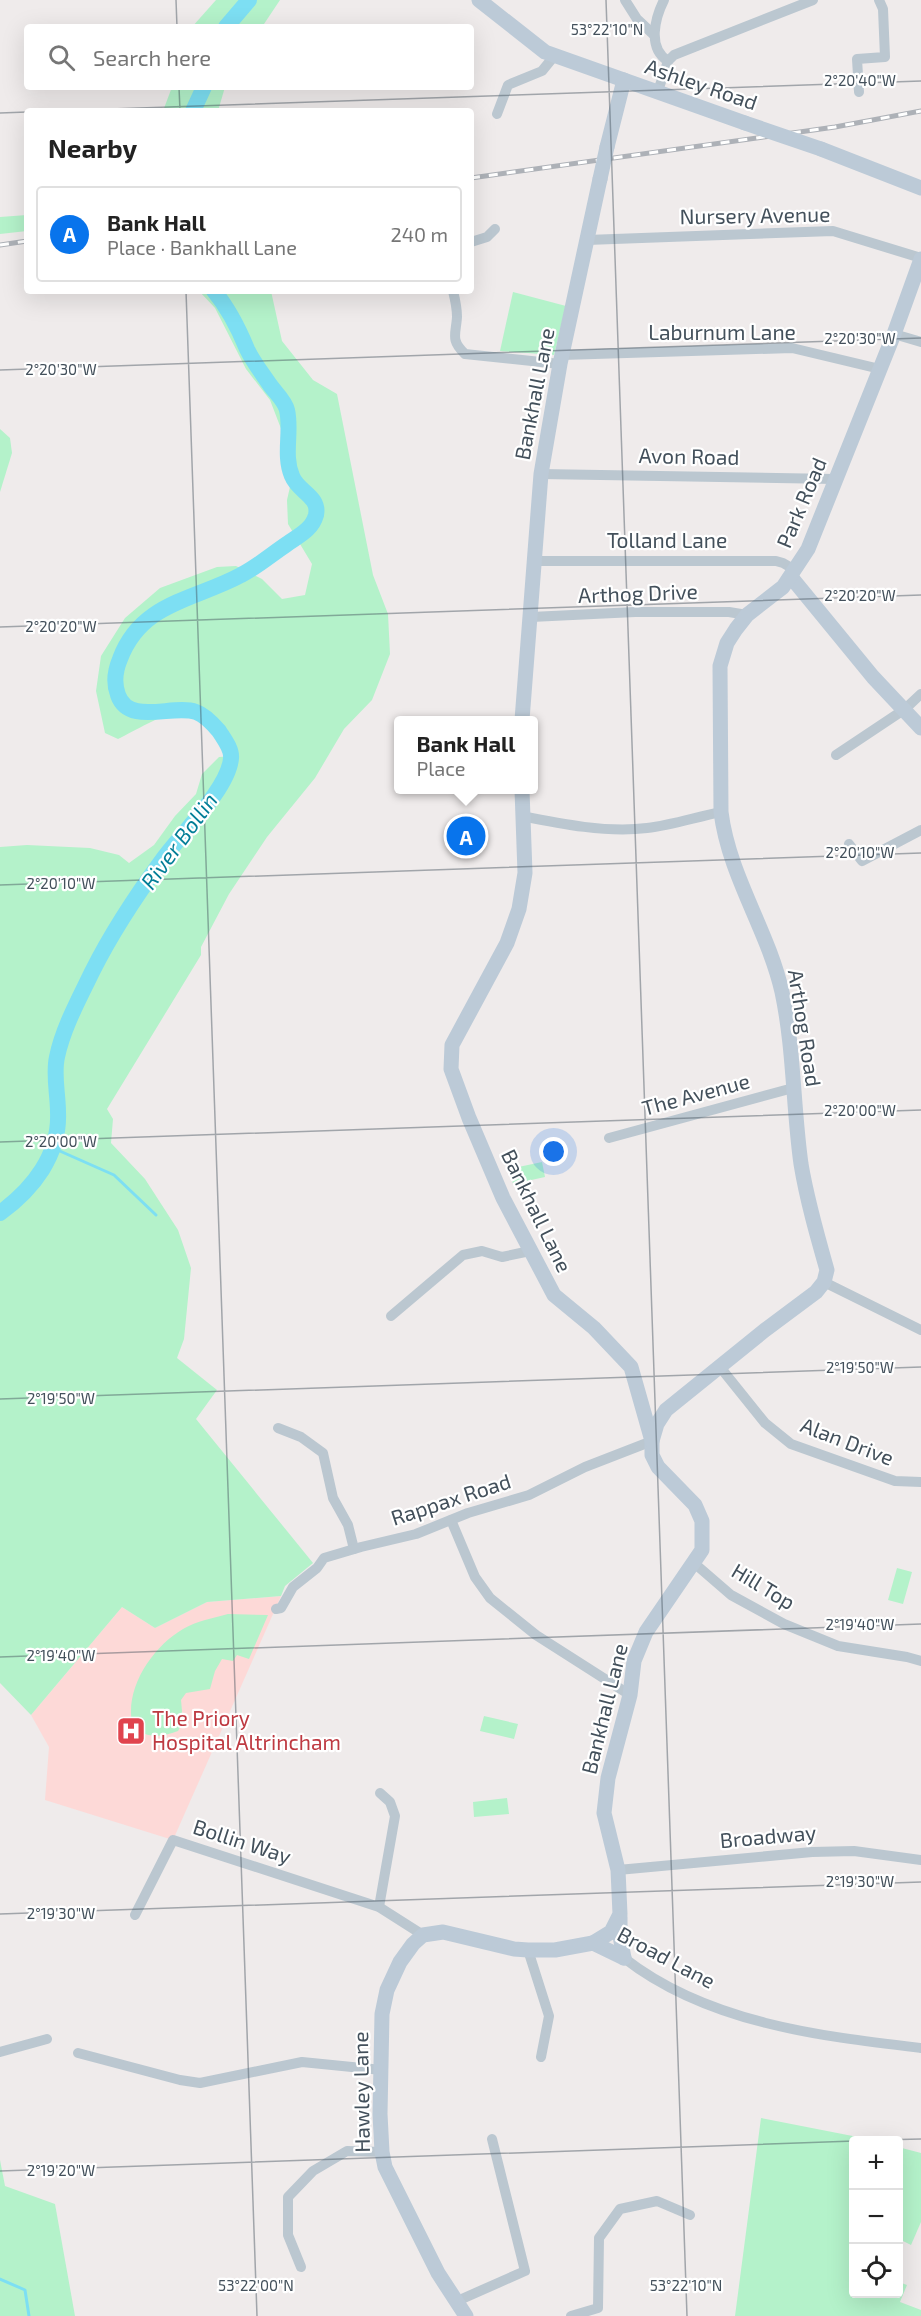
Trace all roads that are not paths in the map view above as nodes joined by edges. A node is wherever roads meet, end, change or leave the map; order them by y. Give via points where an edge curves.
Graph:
1 (479, 0) edge
2 (625, 0) edge
3 (664, 0) edge
4 (813, 0) edge
5 (879, 0) edge
6 (654, 34) junction
7 (555, 55) junction
8 (668, 61) junction
9 (624, 80) junction
10 (658, 91) junction
11 (859, 92) dead end
12 (501, 109) dead end
13 (921, 188) edge
14 (495, 229) dead end
15 (587, 240) junction
16 (474, 242) edge
17 (921, 258) edge
18 (454, 294) edge
19 (894, 334) junction
20 (921, 342) edge
21 (561, 360) junction
22 (880, 369) junction
23 (541, 474) junction
24 (835, 479) junction
25 (536, 561) junction
26 (793, 574) junction
27 (747, 615) junction
28 (531, 618) junction
29 (921, 693) edge
30 (905, 709) junction
31 (522, 716) edge
32 (921, 728) edge
33 (836, 755) dead end
34 (522, 794) edge
35 (720, 812) junction
36 (522, 816) junction
37 (921, 830) edge
38 (849, 844) dead end
39 (793, 1088) junction
40 (609, 1138) dead end
41 (530, 1251) junction
42 (824, 1282) junction
43 (391, 1316) dead end
44 (921, 1330) edge
45 (720, 1367) junction
46 (279, 1428) dead end
47 (652, 1441) junction
48 (921, 1482) edge
49 (451, 1520) junction
50 (354, 1549) junction
51 (694, 1563) junction
52 (276, 1609) dead end
53 (921, 1661) edge
54 (630, 1695) junction
55 (380, 1793) dead end
56 (921, 1860) edge
57 (618, 1870) junction
58 (380, 1907) junction
59 (620, 1914) junction
60 (135, 1915) dead end
61 (423, 1935) junction
62 (593, 1943) junction
63 (528, 1950) junction
64 (624, 1958) junction
65 (47, 2039) dead end
66 (921, 2048) edge
67 (0, 2052) edge
68 (78, 2053) dead end
69 (541, 2057) dead end
70 (382, 2070) junction
71 (492, 2139) dead end
72 (382, 2152) junction
73 (690, 2215) dead end
74 (301, 2267) dead end
75 (455, 2302) junction
76 (466, 2316) edge
77 (571, 2316) edge

1 - 7 street, Ashley Road
2 - 6 street via 637,19
3 - 6 street
4 - 8 street via 685,49
5 - 11 street via 883,9 885,57 857,58
6 - 8 street via 657,47
7 - 9 street, Ashley Road
7 - 12 street via 542,71 508,85
8 - 10 street
9 - 10 street, Ashley Road
9 - 15 street, Bankhall Lane, bridge
10 - 13 street, Ashley Road, bridge
14 - 16 street
15 - 17 street, Nursery Avenue via 833,231
15 - 21 street, Bankhall Lane
17 - 19 street, Park Road
18 - 21 street, Laburnum Lane via 457,315 454,336 465,354
19 - 20 street
19 - 22 street, Park Road
21 - 22 street, Laburnum Lane via 792,348
21 - 23 street, Bankhall Lane
22 - 24 street, Park Road
23 - 24 street, Avon Road
23 - 25 street, Bankhall Lane
24 - 26 street, Park Road via 816,532
25 - 26 street, Tolland Lane via 776,561
25 - 28 street, Bankhall Lane
26 - 27 street, Arthog Road via 772,597
26 - 30 street, Park Road via 873,677
27 - 28 street, Arthog Drive via 635,612
27 - 35 street, Arthog Road via 727,643 720,666
28 - 31 street, Bankhall Lane
29 - 30 street
30 - 32 street, Park Road
30 - 33 street
34 - 36 street, Bankhall Lane
35 - 36 street via 646,828 559,824
35 - 39 street, Arthog Road via 735,873 778,977
36 - 41 street, Bankhall Lane via 525,873 519,909 507,943 452,1045 451,1069 494,1176
37 - 38 street via 862,861
39 - 40 street, The Avenue
39 - 42 street, Arthog Road via 801,1165 827,1270
41 - 43 street via 502,1257 482,1251 463,1255
41 - 47 street, Bankhall Lane via 554,1295 594,1328 631,1367
42 - 44 street
42 - 45 street
45 - 47 street via 666,1410
45 - 48 street, Alan Drive via 765,1423 790,1444 895,1481
46 - 50 street via 301,1437 323,1453 333,1498 348,1525
47 - 49 street, Rappax Road via 585,1467 529,1496
47 - 51 street, Bankhall Lane via 652,1455 658,1467 694,1505 702,1521 702,1550
49 - 50 street, Rappax Road via 416,1534
49 - 54 street via 475,1577 490,1598 536,1635
50 - 52 street, Rappax Road via 324,1558
51 - 53 street, Hill Top via 731,1595 784,1624 838,1646
51 - 54 street, Bankhall Lane via 646,1632 634,1661
54 - 57 street, Bankhall Lane via 608,1778 604,1813
55 - 58 street via 393,1807 394,1825
56 - 57 street, Broadway via 854,1851 812,1852
57 - 59 street, Bankhall Lane
58 - 60 street, Bollin Way via 172,1840
58 - 61 street, Bollin Way
59 - 62 street via 611,1932
59 - 64 street, Bankhall Lane
61 - 63 street, Broad Lane via 443,1932
61 - 70 street, Hawley Lane via 400,1962 387,1990 381,2014
62 - 63 street, Broad Lane
62 - 64 street, Broad Lane
63 - 69 street via 549,2016
64 - 66 street, Broad Lane via 663,1984 734,2014 842,2038
65 - 67 street
68 - 70 street via 200,2083 302,2062
70 - 72 street, Hawley Lane
71 - 75 street via 525,2271
72 - 74 street via 347,2151 313,2170 288,2197 288,2235
72 - 75 street, Hawley Lane via 390,2181
73 - 77 street via 657,2201 620,2209 599,2238 598,2308
75 - 76 street, Hawley Lane

